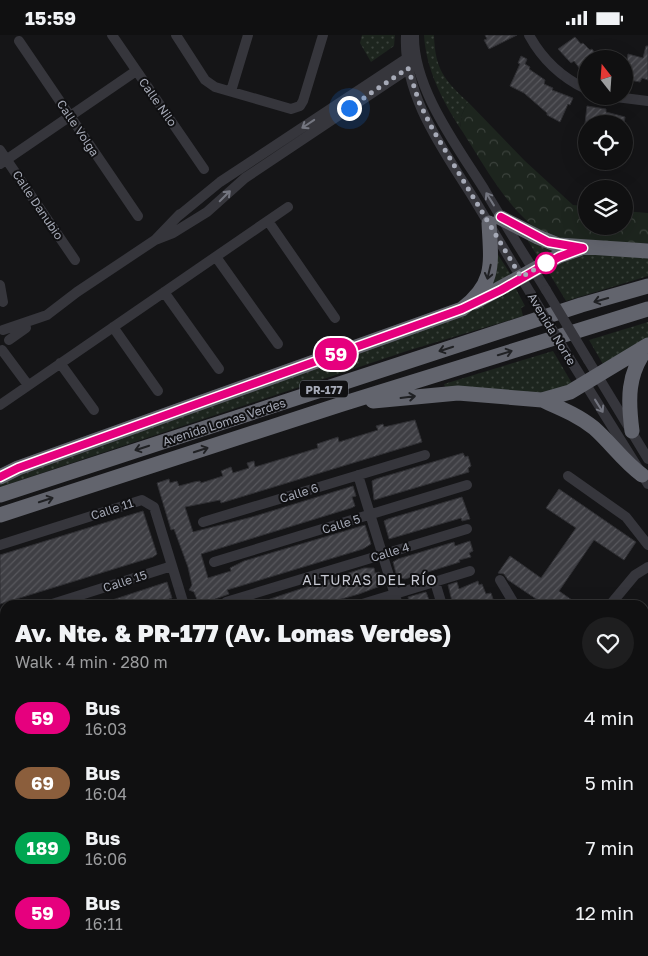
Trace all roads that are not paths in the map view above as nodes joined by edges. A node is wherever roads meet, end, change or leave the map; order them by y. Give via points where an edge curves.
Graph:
1 (112, 35) edge
2 (176, 35) edge
3 (248, 35) edge
4 (323, 35) edge
5 (406, 35) edge
6 (414, 35) edge
7 (529, 35) edge
8 (19, 41) dead end
9 (412, 60) junction
10 (136, 71) junction
11 (578, 85) edge
12 (231, 91) junction
13 (633, 99) edge
14 (648, 101) edge
15 (70, 116) junction
16 (0, 150) edge
17 (3, 162) edge
18 (204, 169) dead end
19 (239, 170) junction
20 (196, 200) junction
21 (288, 207) dead end
22 (209, 211) junction
23 (138, 216) dead end
24 (176, 218) junction
25 (268, 221) junction
26 (495, 221) junction
27 (155, 240) junction
28 (583, 248) junction
29 (648, 251) edge
30 (216, 257) junction
31 (75, 260) dead end
32 (527, 274) junction
33 (0, 285) edge
34 (648, 286) edge
35 (164, 292) junction
36 (3, 302) dead end
37 (462, 309) junction
38 (648, 309) edge
39 (335, 318) dead end
40 (39, 319) junction
41 (113, 327) junction
42 (2, 329) edge
43 (9, 340) junction
44 (278, 344) dead end
45 (648, 346) edge
46 (1, 351) edge
47 (60, 363) junction
48 (219, 369) dead end
49 (591, 379) junction
50 (28, 385) junction
51 (158, 391) dead end
52 (542, 400) junction
53 (342, 404) junction
54 (0, 405) edge
55 (94, 410) dead end
56 (632, 431) junction
57 (425, 455) dead end
58 (648, 459) edge
59 (358, 475) junction
60 (568, 476) dead end
61 (0, 477) edge
62 (645, 479) edge
63 (467, 485) dead end
64 (0, 495) edge
65 (0, 515) edge
66 (370, 515) junction
67 (203, 522) dead end
68 (467, 529) dead end
69 (0, 545) edge
70 (648, 545) edge
71 (382, 554) junction
72 (214, 562) dead end
73 (172, 566) junction
74 (648, 567) edge
75 (470, 571) dead end
76 (500, 580) dead end
77 (435, 582) junction
78 (395, 594) junction
79 (65, 600) edge
80 (182, 600) edge
81 (232, 600) edge
82 (375, 600) edge
83 (397, 600) edge
84 (440, 600) edge
85 (512, 600) edge
86 (614, 600) edge

1 - 10 street, Calle Nilo
2 - 12 street via 206,80 215,87
3 - 12 street
4 - 12 street via 300,106 290,109
5 - 9 street, Avenida Norte
6 - 9 street, Avenida Norte
7 - 11 street via 544,59
8 - 15 street, Calle Volga
9 -> 19 street
22 -> 9 street via 244,178
9 - 26 street, Avenida Norte via 413,87 428,120
10 - 15 street
10 - 18 street, Calle Nilo
13 - 14 street
15 - 17 street
15 - 23 street, Calle Volga
16 - 17 street, Calle Danubio
17 - 31 street, Calle Danubio
19 - 20 street
19 - 24 street via 207,184
20 - 22 street via 200,210
20 - 24 street
21 - 25 street
22 - 27 street
24 - 27 street
25 - 30 street
25 - 39 street
26 - 28 highway via 548,242
26 - 32 street, Avenida Norte
26 - 32 street, Avenida Norte
26 -> 37 highway via 488,279 477,298
27 - 40 street
28 - 29 highway
28 - 32 highway
30 - 35 street
30 - 44 street
32 - 37 highway
32 - 49 street, Avenida Norte, bridge via 531,294 573,365
32 - 49 street, Avenida Norte, bridge via 546,290 588,360
33 - 36 street
34 -> 64 highway, Avenida Lomas Verdes / PR-177
35 - 41 street
35 - 48 street
37 - 61 highway
53 -> 38 highway, Avenida Lomas Verdes / PR-177
40 - 42 street
40 - 43 street
41 - 47 street
41 - 51 street
42 - 43 street
43 - 46 street
45 - 49 highway
45 - 56 highway via 638,360 630,385
46 - 50 street
47 - 50 street
47 - 55 street
49 - 52 highway via 570,392
49 - 56 street, Avenida Norte
49 -> 62 street, Avenida Norte
50 - 54 street
53 -> 52 highway via 437,393
52 - 62 highway via 593,427
65 -> 53 highway, Avenida Lomas Verdes / PR-177
56 - 58 street, Avenida Norte
57 - 59 street, Calle 6
59 - 66 street
59 - 67 street, Calle 6
60 - 70 street via 626,517
63 - 66 street, Calle 5
66 - 71 street
66 - 72 street, Calle 5
68 - 71 street, Calle 4
69 - 73 street, Calle 11 via 142,500 154,507
71 - 78 street
71 - 81 street, Calle 4
73 - 79 street, Calle 15
73 - 80 street, Calle 11
74 - 86 street via 636,575
75 - 77 street
76 - 85 street
77 - 78 street
77 - 84 street
78 - 82 street
78 - 83 street

